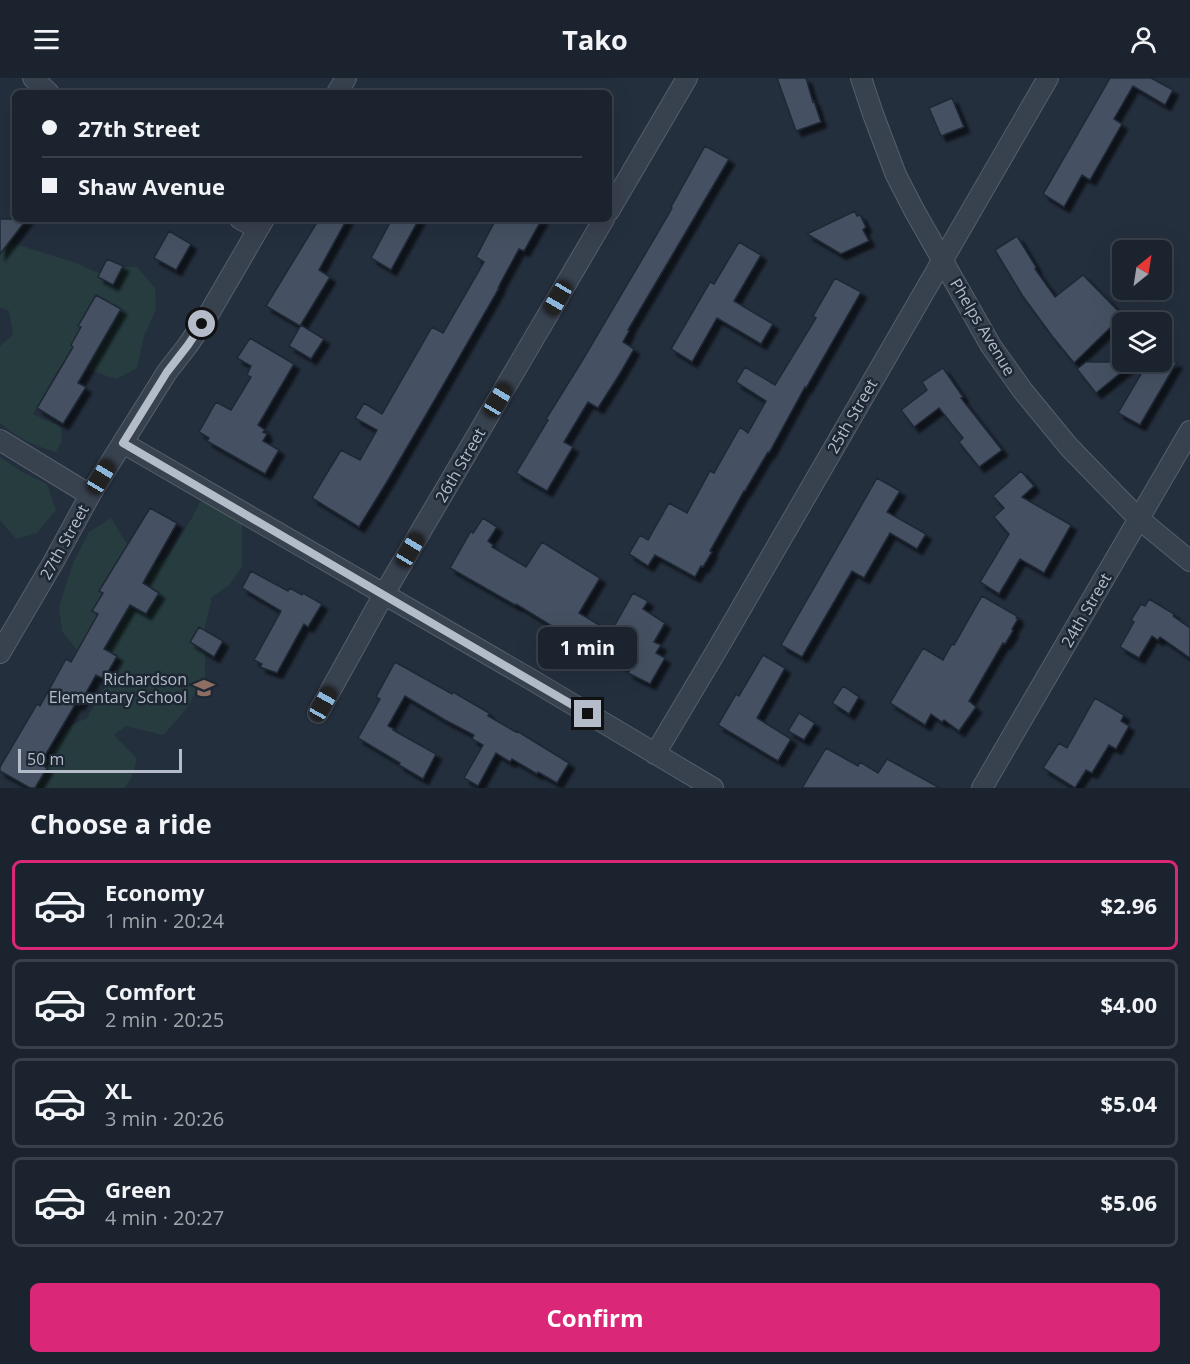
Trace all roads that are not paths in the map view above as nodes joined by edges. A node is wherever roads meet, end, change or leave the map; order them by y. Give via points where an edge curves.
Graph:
1 (33, 78) edge
2 (687, 78) edge
3 (861, 78) edge
4 (1048, 78) edge
5 (45, 90) edge
6 (612, 206) edge
7 (602, 222) edge
8 (261, 224) edge
9 (943, 260) junction
10 (1190, 431) edge
11 (0, 440) edge
12 (123, 443) junction
13 (90, 495) junction
14 (1139, 519) junction
15 (1190, 561) edge
16 (384, 594) junction
17 (0, 653) edge
18 (318, 713) dead end
19 (655, 754) junction
20 (714, 788) edge
21 (982, 788) edge

1 - 5 street
2 - 6 street
3 - 9 street, Phelps Avenue via 896,175
4 - 9 street, 25th Street
7 - 16 street, 26th Street
8 - 12 street, 27th Street via 207,317
9 - 14 street, Phelps Avenue via 981,331 1023,391 1069,447
9 - 19 street, 25th Street
10 - 14 street, 24th Street
11 - 13 street
12 - 13 street, 27th Street
12 - 16 street
13 - 17 street, 27th Street
14 - 15 street, Phelps Avenue
14 - 21 street, 24th Street
16 - 18 street, 26th Street
16 - 19 street
19 - 20 street

